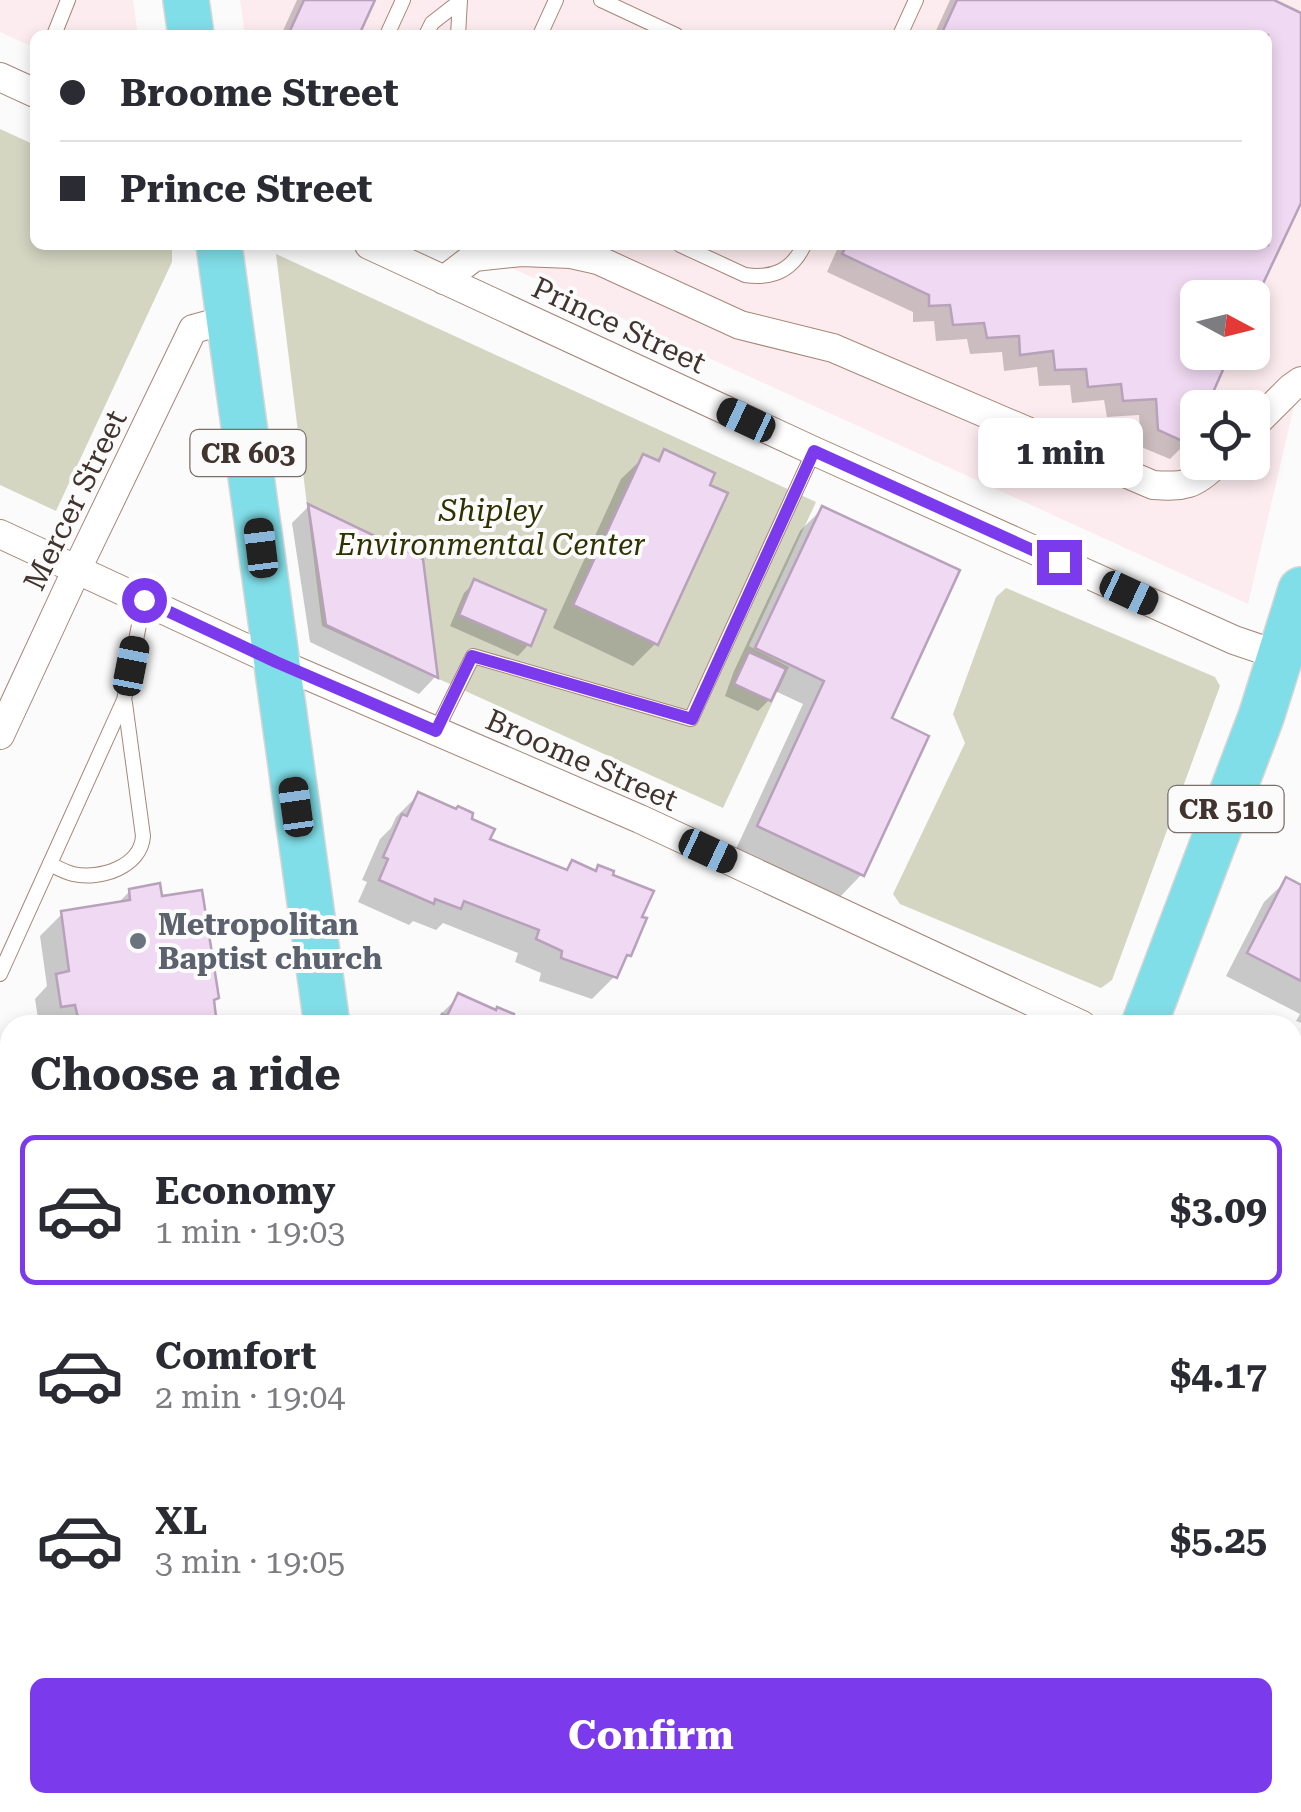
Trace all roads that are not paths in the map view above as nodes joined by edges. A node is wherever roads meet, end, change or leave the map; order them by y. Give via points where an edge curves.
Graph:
1 (68, 0) edge
2 (186, 0) edge
3 (403, 0) edge
4 (556, 0) edge
5 (601, 0) edge
6 (916, 0) edge
7 (460, 1) edge
8 (56, 30) edge
9 (190, 30) edge
10 (389, 30) edge
11 (428, 30) edge
12 (458, 30) edge
13 (542, 30) edge
14 (665, 30) edge
15 (902, 30) edge
16 (0, 77) edge
17 (30, 87) edge
18 (221, 250) edge
19 (379, 250) edge
20 (691, 250) edge
21 (801, 250) edge
22 (444, 280) junction
23 (230, 320) junction
24 (1301, 381) edge
25 (1270, 409) edge
26 (814, 451) junction
27 (1195, 480) edge
28 (0, 534) edge
29 (77, 570) junction
30 (1301, 590) edge
31 (144, 600) junction
32 (1282, 656) junction
33 (276, 662) junction
34 (124, 700) junction
35 (436, 731) junction
36 (0, 735) edge
37 (50, 864) junction
38 (0, 974) edge
39 (326, 1015) edge
40 (1061, 1015) edge
41 (1148, 1015) edge

1 - 8 lane
2 - 9 main road
3 - 10 lane
4 - 13 lane
5 - 14 lane
6 - 15 lane
7 - 11 lane
7 - 12 lane
16 - 17 street
18 - 23 main road, CR 603
19 - 22 street, Prince Street
20 - 21 lane via 756,276 779,273
22 - 26 street, Prince Street
22 - 27 street via 474,257 521,252 598,260 740,324 833,348 1152,485 1180,487
23 - 29 street, Mercer Street via 193,329
23 - 33 main road, CR 603
24 - 25 street
26 - 32 street, Prince Street
26 - 35 lane via 692,719 472,656
28 - 29 street, Broome Street
29 - 31 street, Broome Street
29 - 36 street, Mercer Street
30 - 32 main road, CR 510
31 - 33 street, Broome Street
31 - 34 lane
32 - 41 main road, CR 510
33 - 35 street, Broome Street
33 - 39 main road, CR 603
34 - 37 lane
34 - 37 lane via 140,852 118,869 95,874 70,874
35 - 40 street, Broome Street
37 - 38 lane

